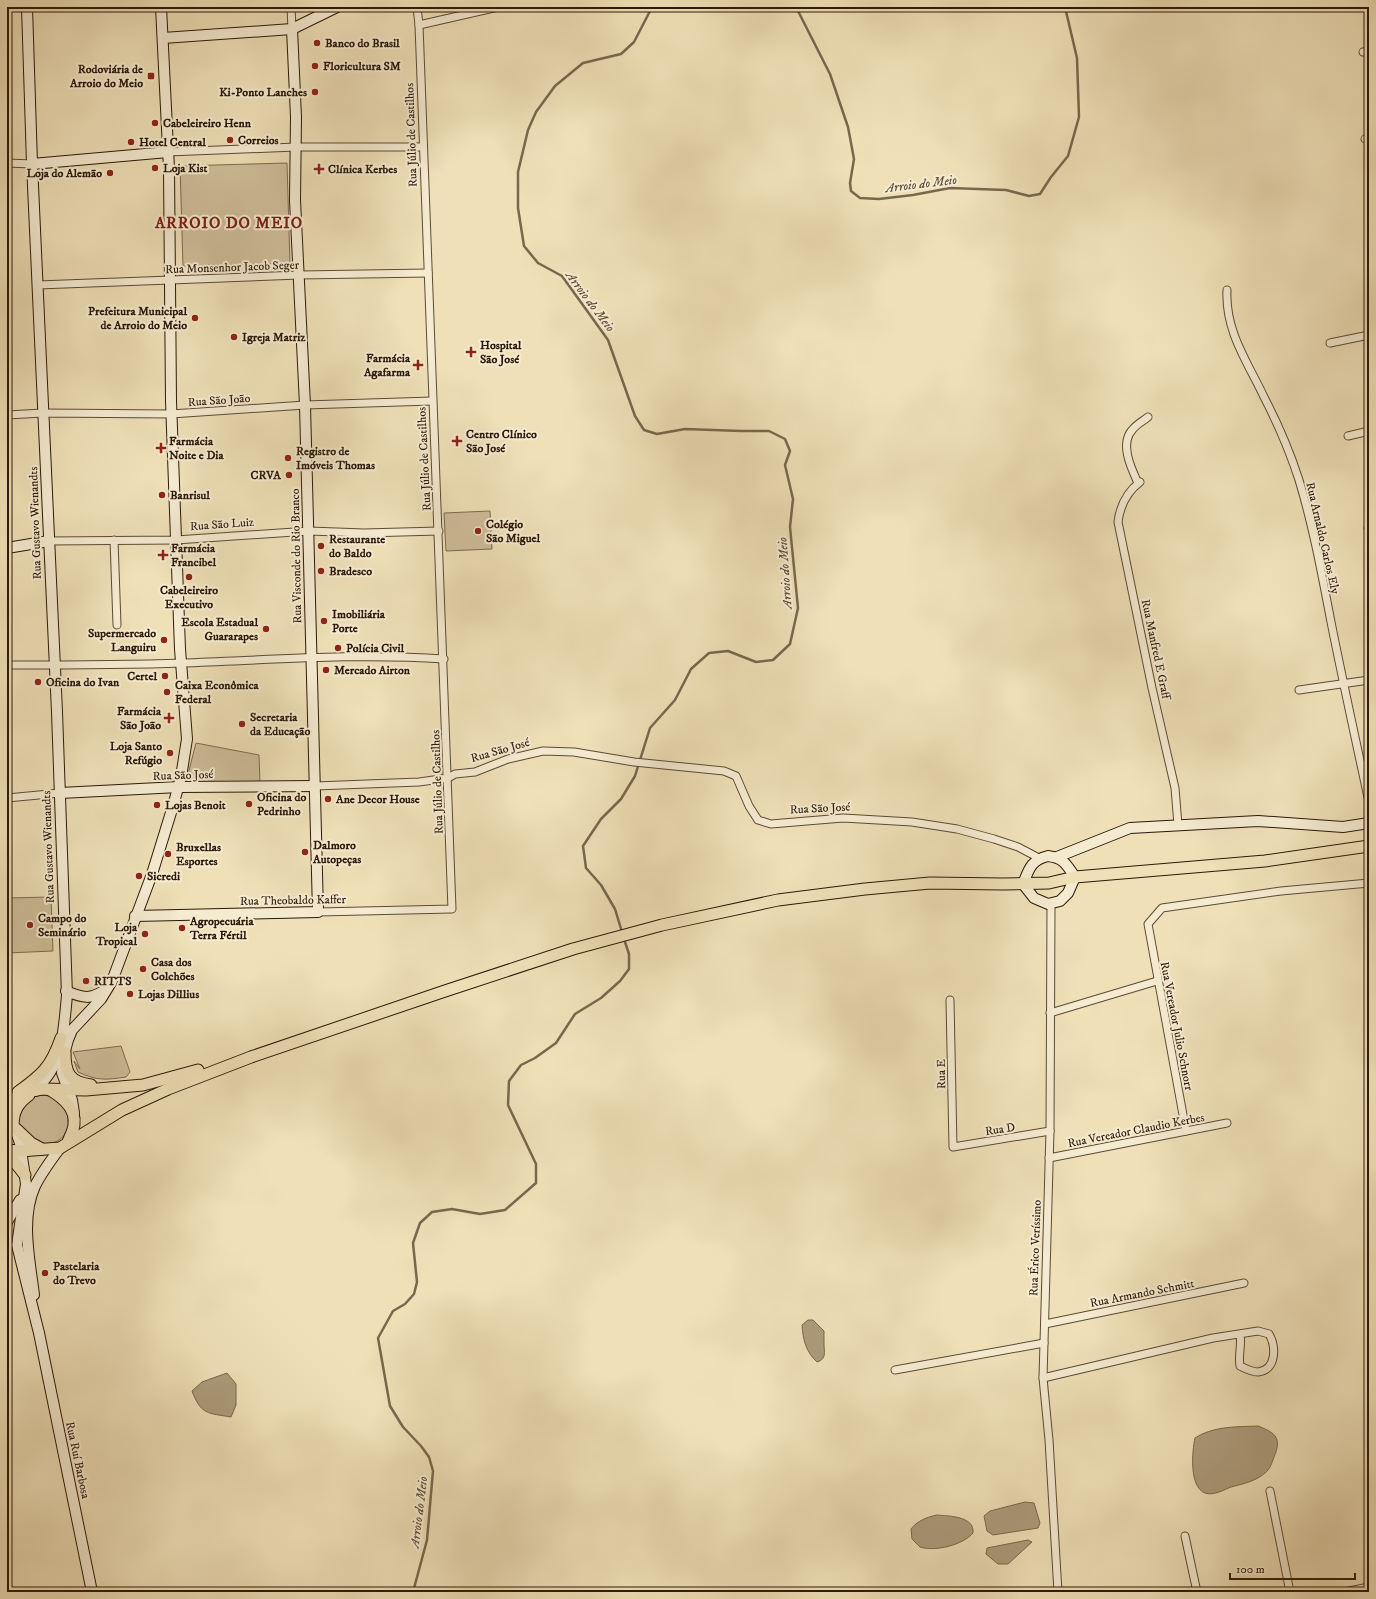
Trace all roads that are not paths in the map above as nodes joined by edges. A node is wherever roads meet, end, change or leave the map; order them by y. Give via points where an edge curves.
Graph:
1 (27, 7) edge
2 (161, 7) edge
3 (291, 7) edge
4 (337, 7) edge
5 (417, 7) edge
6 (498, 7) edge
7 (419, 25) junction
8 (292, 29) junction
9 (163, 38) junction
10 (296, 147) junction
11 (423, 147) junction
12 (168, 152) junction
13 (7, 163) edge
14 (32, 164) junction
15 (428, 273) junction
16 (299, 275) junction
17 (171, 280) junction
18 (38, 285) junction
19 (1227, 290) dead end
20 (1369, 335) edge
21 (1330, 343) dead end
22 (432, 401) junction
23 (305, 404) junction
24 (43, 413) junction
25 (171, 414) junction
26 (7, 415) edge
27 (1148, 417) dead end
28 (1369, 431) edge
29 (1348, 436) dead end
30 (308, 531) junction
31 (439, 531) junction
32 (114, 540) junction
33 (176, 540) junction
34 (49, 541) junction
35 (7, 548) edge
36 (116, 625) dead end
37 (312, 658) junction
38 (444, 658) junction
39 (181, 664) junction
40 (7, 665) edge
41 (54, 665) junction
42 (1369, 680) edge
43 (1344, 684) junction
44 (1299, 690) dead end
45 (448, 778) junction
46 (315, 786) junction
47 (179, 787) junction
48 (60, 793) junction
49 (7, 798) edge
50 (1369, 802) edge
51 (1369, 823) edge
52 (1178, 825) junction
53 (1369, 846) edge
54 (1057, 857) junction
55 (1039, 858) junction
56 (1075, 877) junction
57 (1369, 883) edge
58 (1023, 884) junction
59 (1048, 904) junction
60 (452, 909) joint
61 (318, 912) junction
62 (135, 916) junction
63 (1157, 981) junction
64 (107, 988) junction
65 (66, 991) junction
66 (950, 1000) dead end
67 (1050, 1014) junction
68 (64, 1039) junction
69 (65, 1052) junction
70 (251, 1057) junction
71 (67, 1088) junction
72 (109, 1088) junction
73 (50, 1090) junction
74 (35, 1091) junction
75 (7, 1101) edge
76 (74, 1116) junction
77 (1227, 1124) dead end
78 (13, 1126) junction
79 (1050, 1131) junction
80 (1186, 1131) junction
81 (64, 1145) junction
82 (953, 1147) joint
83 (42, 1149) junction
84 (7, 1150) edge
85 (20, 1151) junction
86 (7, 1157) edge
87 (1050, 1158) junction
88 (25, 1175) junction
89 (28, 1198) junction
90 (7, 1222) edge
91 (12, 1246) edge
92 (1244, 1283) dead end
93 (1045, 1324) junction
94 (39, 1333) junction
95 (1240, 1334) junction
96 (1044, 1343) junction
97 (895, 1370) dead end
98 (1043, 1378) junction
99 (1270, 1491) dead end
100 (1185, 1536) dead end
101 (1369, 1586) edge
102 (92, 1592) edge
103 (1058, 1592) edge
104 (1197, 1592) edge
105 (1290, 1592) edge
106 (1344, 1592) edge

1 - 14 main road, Rua Gustavo Wienandts
2 - 9 main road
3 - 8 street, Rua Visconde do Rio Branco
4 - 8 main road
5 - 7 street, Rua Júlio de Castilhos
6 - 7 street
7 - 11 street, Rua Júlio de Castilhos
8 - 9 main road
8 - 10 main road, Rua Visconde do Rio Branco
9 - 12 main road
10 - 11 street
10 - 12 street
10 - 16 main road, Rua Visconde do Rio Branco via 295,200
11 - 15 street, Rua Júlio de Castilhos
12 - 14 main road
12 - 17 main road
13 - 14 street
14 - 18 main road, Rua Gustavo Wienandts
15 - 16 street, Rua Monsenhor Jacob Seger
15 - 22 street, Rua Júlio de Castilhos
16 - 17 street, Rua Monsenhor Jacob Seger
16 - 23 main road, Rua Visconde do Rio Branco
17 - 18 street, Rua Monsenhor Jacob Seger
17 - 25 main road
18 - 24 main road, Rua Gustavo Wienandts
19 - 43 street, Rua Arnaldo Carlos Ely via 1226,305 1232,331 1282,436 1299,481 1317,552
20 - 21 street
22 - 23 street, Rua São João
22 - 31 street, Rua Júlio de Castilhos
23 - 25 street, Rua São João
23 - 30 main road, Rua Visconde do Rio Branco
24 - 25 street, Rua São João
24 - 26 street, Rua São João
24 - 34 main road, Rua Gustavo Wienandts
25 - 33 main road
27 - 52 street, Rua Manfred E Graff via 1132,429 1128,438 1129,460 1139,483 1127,496 1118,522 1175,788
28 - 29 street
30 - 31 street, Rua São Luiz
30 - 33 street, Rua São Luiz
30 - 37 main road, Rua Visconde do Rio Branco
31 - 38 street, Rua Júlio de Castilhos
32 - 33 street, Rua São Luiz
32 - 34 street, Rua São Luiz
32 - 36 street
33 - 39 main road
34 - 35 main road, Rua São Luiz
34 - 41 main road, Rua Gustavo Wienandts
37 - 38 street
37 - 39 street
37 - 46 main road, Rua Visconde do Rio Branco
38 - 45 street, Rua Júlio de Castilhos
39 - 41 street
39 - 47 main road via 187,739
40 - 41 street
41 - 48 main road, Rua Gustavo Wienandts
42 - 43 street
43 - 44 street
43 - 50 street, Rua Arnaldo Carlos Ely
45 - 46 street, Rua São José via 419,782
45 - 55 street, Rua São José via 543,751 574,752 634,762 724,770 736,776 758,820 771,824 842,818 912,822 957,829 994,839
45 - 60 street, Rua Júlio de Castilhos
46 - 47 main road, Rua São José
46 - 61 main road, Rua Visconde do Rio Branco
47 - 48 main road, Rua São José
47 - 62 main road via 152,874
48 - 49 street, Rua São José
48 - 65 main road, Rua Gustavo Wienandts
51 - 52 main road via 1343,827 1258,821
52 - 54 main road via 1130,828
53 - 56 main road via 1265,861
54 - 55 main road
54 - 56 main road via 1064,861
55 - 58 main road via 1032,864
56 - 58 main road via 1049,883
56 - 59 main road via 1068,893 1060,901
57 - 63 street, Rua Vereador Julio Schnorr via 1281,891 1162,908 1148,924
58 - 59 main road via 1034,898
58 - 70 main road via 930,883 878,888 778,900 662,925 593,943 452,988
59 - 67 street, Rua Érico Veríssimo via 1051,908
60 - 61 street, Rua Theobaldo Kaffer
61 - 62 main road, Rua Theobaldo Kaffer
62 - 64 main road via 112,981
63 - 67 street
63 - 80 street, Rua Vereador Julio Schnorr
64 - 65 main road via 95,997 84,997
64 - 68 main road via 92,1011
65 - 68 main road, Rua Gustavo Wienandts
66 - 82 street, Rua E
67 - 79 street, Rua Érico Veríssimo
68 - 69 main road
68 - 74 main road via 53,1068
68 - 75 main road via 43,1073
69 - 71 main road via 62,1073
69 - 72 main road via 68,1075 74,1081
70 - 72 main road via 143,1085
70 - 81 main road via 122,1110
71 - 72 main road
71 - 73 main road
71 - 76 main road
73 - 74 main road
73 - 76 main road via 64,1100
74 - 75 main road via 26,1092
74 - 78 main road via 20,1102 15,1110
76 - 81 main road via 75,1124
77 - 80 street, Rua Vereador Claudio Kerbes
78 - 83 main road via 31,1143
78 - 85 main road via 20,1143
79 - 82 street, Rua D
79 - 87 street, Rua Érico Veríssimo
80 - 87 street, Rua Vereador Claudio Kerbes
81 - 83 main road
81 - 89 main road via 45,1169
83 - 85 main road
84 - 85 main road
85 - 88 main road
86 - 88 main road via 13,1160
87 - 93 street, Rua Érico Veríssimo
88 - 89 main road
89 - 90 main road
89 - 91 main road via 22,1238
89 - 94 main road, Rua Ruí Barbosa via 27,1245
91 - 94 main road, Rua Ruí Barbosa
92 - 93 street, Rua Armando Schmitt
93 - 96 street, Rua Érico Veríssimo
94 - 102 main road, Rua Ruí Barbosa
95 - 95 street via 1258,1331 1269,1334 1275,1351 1271,1364 1265,1370 1250,1371 1240,1366
95 - 98 street
96 - 97 street
96 - 98 street, Rua Érico Veríssimo
98 - 103 street, Rua Érico Veríssimo
99 - 105 street
100 - 104 street
101 - 106 street

